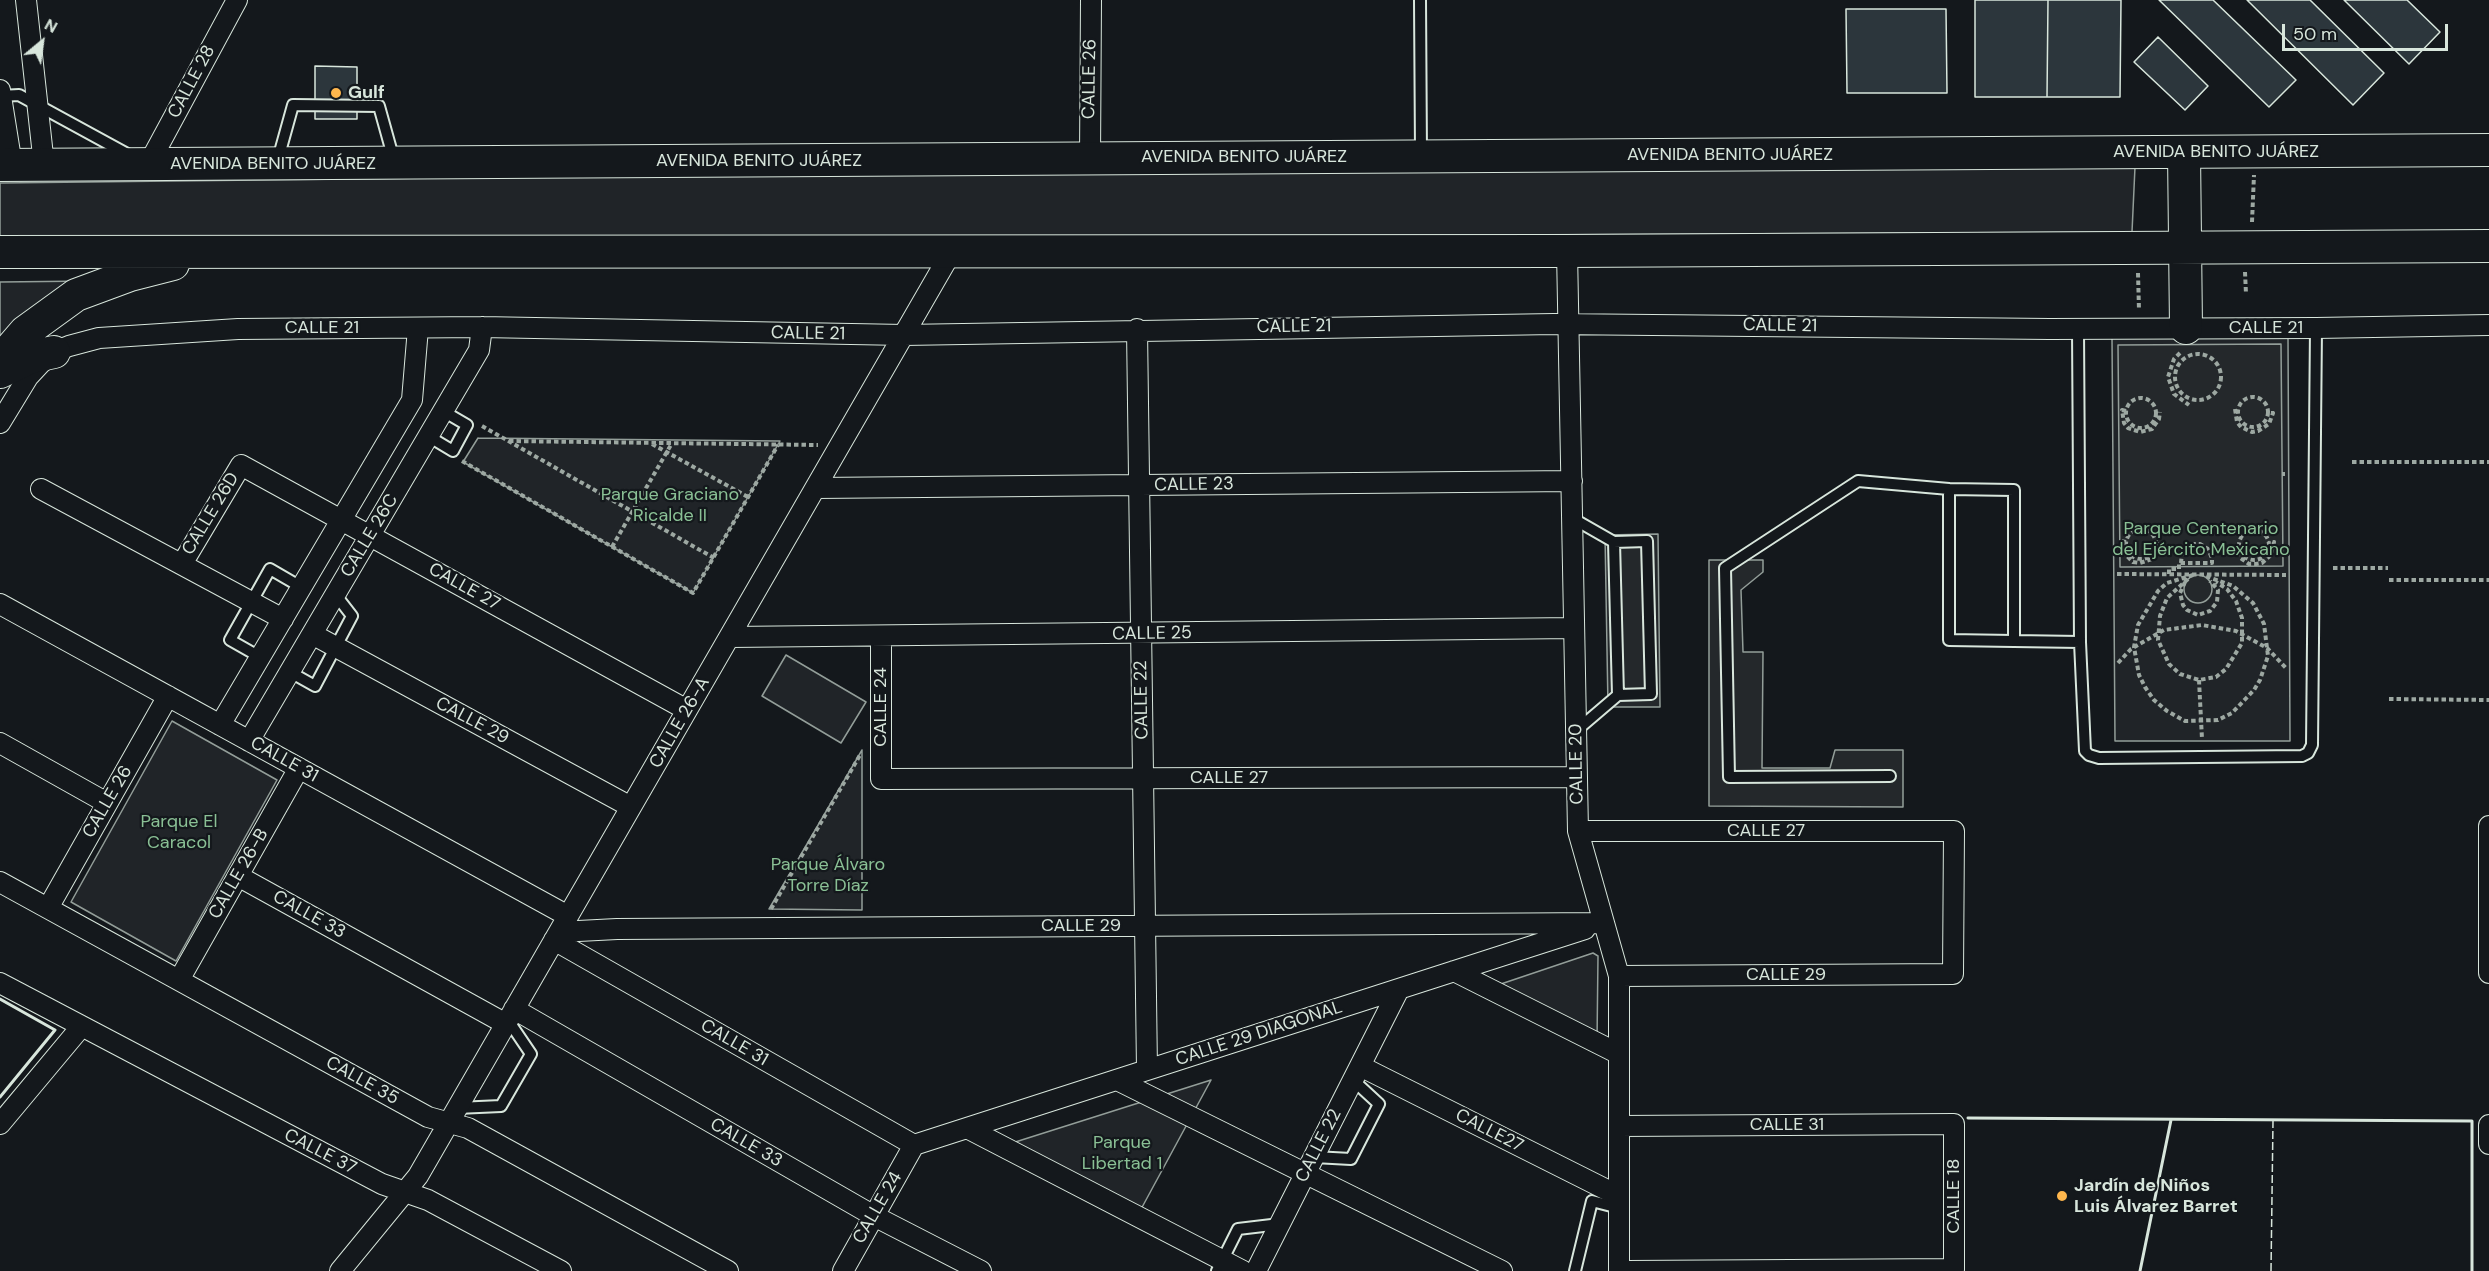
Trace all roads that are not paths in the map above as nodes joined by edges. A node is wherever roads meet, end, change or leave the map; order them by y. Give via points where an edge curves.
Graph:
1 (26, 0) edge
2 (237, 0) edge
3 (1091, 0) edge
4 (1420, 0) edge
5 (0, 94) edge
6 (38, 105) junction
7 (2489, 150) edge
8 (2184, 152) junction
9 (1421, 156) junction
10 (1090, 158) junction
11 (395, 163) junction
12 (277, 164) junction
13 (6, 165) edge
14 (44, 165) junction
15 (148, 165) junction
16 (2489, 246) edge
17 (2184, 247) junction
18 (1567, 250) junction
19 (952, 251) junction
20 (0, 252) edge
21 (218, 252) junction
22 (1569, 324) junction
23 (2489, 325) edge
24 (482, 327) junction
25 (418, 328) junction
26 (2316, 328) junction
27 (1137, 329) junction
28 (2078, 329) junction
29 (904, 335) junction
30 (2183, 340) junction
31 (54, 352) junction
32 (0, 361) edge
33 (0, 372) edge
34 (443, 411) junction
35 (0, 423) edge
36 (428, 436) junction
37 (241, 465) joint
38 (1572, 481) junction
39 (1139, 486) junction
40 (816, 488) junction
41 (41, 489) dead end
42 (1949, 489) junction
43 (1572, 518) junction
44 (341, 520) junction
45 (370, 536) junction
46 (1614, 542) junction
47 (182, 564) junction
48 (302, 587) junction
49 (335, 594) junction
50 (252, 602) junction
51 (0, 604) edge
52 (283, 619) junction
53 (1574, 628) junction
54 (312, 634) junction
55 (1141, 634) junction
56 (881, 636) junction
57 (730, 637) junction
58 (2014, 641) junction
59 (2080, 642) junction
60 (336, 647) junction
61 (260, 657) junction
62 (290, 672) junction
63 (1618, 695) junction
64 (168, 696) junction
65 (687, 710) junction
66 (220, 725) junction
67 (1576, 732) junction
68 (249, 741) junction
69 (0, 743) edge
70 (299, 768) junction
71 (1890, 776) dead end
72 (1577, 777) junction
73 (1143, 778) junction
74 (881, 779) joint
75 (107, 803) junction
76 (631, 807) junction
77 (2488, 826) edge
78 (1578, 831) junction
79 (238, 876) junction
80 (0, 882) edge
81 (48, 908) junction
82 (1604, 923) junction
83 (1145, 926) junction
84 (560, 929) junction
85 (1454, 971) junction
86 (2488, 973) edge
87 (1953, 974) joint
88 (1619, 976) junction
89 (179, 980) junction
90 (0, 983) edge
91 (1399, 989) junction
92 (509, 1018) junction
93 (81, 1028) junction
94 (1619, 1054) junction
95 (1147, 1070) junction
96 (1357, 1073) junction
97 (1117, 1080) junction
98 (453, 1115) junction
99 (0, 1124) edge
100 (1954, 1124) joint
101 (2489, 1125) edge
102 (1619, 1126) junction
103 (967, 1128) junction
104 (2489, 1144) edge
105 (914, 1145) junction
106 (1310, 1165) junction
107 (404, 1192) junction
108 (1619, 1202) junction
109 (874, 1216) junction
110 (1280, 1224) junction
111 (1219, 1266) edge
112 (340, 1271) edge
113 (561, 1271) edge
114 (728, 1271) edge
115 (843, 1271) edge
116 (981, 1271) edge
117 (1243, 1271) edge
118 (1256, 1271) edge
119 (1502, 1271) edge
120 (1575, 1271) edge
121 (1619, 1271) edge
122 (1628, 1271) edge

1 - 6 street
2 - 15 street, CALLE 28
3 - 10 street, CALLE 26
4 - 9 lane
5 - 6 lane via 19,95
5 - 13 street
6 - 14 street
6 - 15 lane
7 - 8 main road, AVENIDA BENITO JUÁREZ
8 - 9 main road, AVENIDA BENITO JUÁREZ
8 - 17 main road
9 - 10 main road, AVENIDA BENITO JUÁREZ
10 - 11 main road, AVENIDA BENITO JUÁREZ
11 - 12 main road, AVENIDA BENITO JUÁREZ
11 - 12 lane via 379,106 293,105
12 - 15 main road, AVENIDA BENITO JUÁREZ
13 - 14 main road, AVENIDA BENITO JUÁREZ
14 - 15 main road, AVENIDA BENITO JUÁREZ
16 - 17 main road
17 - 18 main road
17 - 30 main road
18 - 19 main road
18 - 22 street, CALLE 20
19 - 21 main road
19 - 29 street, CALLE 26-A
20 - 21 main road
21 - 32 main road via 130,275 76,295 25,333
22 - 27 street, CALLE 21
22 - 28 street, CALLE 21
22 - 38 street, CALLE 20
23 - 26 street, CALLE 21
24 - 25 street, CALLE 21
24 - 29 street, CALLE 21
24 - 34 street, CALLE 26C via 479,350
25 - 31 street, CALLE 21 via 238,329 99,338
25 - 44 street, CALLE 26C via 412,400
26 - 30 street, CALLE 21
26 - 59 lane via 2312,746 2308,753 2278,757 2089,755 2085,751
27 - 29 street, CALLE 21
27 - 39 street, CALLE 22
28 - 30 street, CALLE 21
28 - 59 lane
29 - 40 street, CALLE 26-A
31 - 33 main road via 31,357
31 - 35 street via 28,377
34 - 36 street, CALLE 26C
34 - 36 lane via 467,426 453,451
36 - 45 street, CALLE 26C
37 - 44 street, CALLE 27
37 - 47 street, CALLE 26D
38 - 39 street, CALLE 23
38 - 43 street, CALLE 20
39 - 40 street, CALLE 23
39 - 55 street, CALLE 22
40 - 57 street, CALLE 26-A
41 - 47 street
42 - 58 lane via 1949,640
42 - 58 lane via 2014,490
42 - 71 lane via 1858,481 1725,568 1729,777
43 - 46 lane
43 - 53 street, CALLE 20
44 - 45 street, CALLE 27
44 - 48 street, CALLE 26C
45 - 49 street, CALLE 26C
45 - 65 street, CALLE 27
46 - 63 lane
46 - 63 lane via 1647,541 1651,694
47 - 50 street
48 - 50 lane via 270,569
48 - 52 street, CALLE 26C
49 - 54 street, CALLE 26C
49 - 60 lane via 352,616
50 - 52 street
50 - 61 lane via 230,640
51 - 64 street, CALLE 31
52 - 61 street, CALLE 26C
53 - 55 street, CALLE 25
53 - 67 street, CALLE 20
54 - 60 street, CALLE 29
54 - 62 street, CALLE 26C
55 - 56 street, CALLE 25
55 - 73 street, CALLE 22
56 - 57 street, CALLE 25
56 - 74 street, CALLE 24
57 - 65 street, CALLE 26-A
58 - 59 lane
60 - 62 lane via 315,686
60 - 76 street, CALLE 29
61 - 66 street, CALLE 26C
62 - 68 street, CALLE 26C
63 - 67 lane
64 - 66 street, CALLE 31
64 - 75 street, CALLE 26
65 - 76 street, CALLE 26-A
66 - 68 street, CALLE 31
67 - 72 street, CALLE 20
68 - 70 street, CALLE 31
69 - 75 street
70 - 79 street, CALLE 26-B
70 - 84 street, CALLE 31
72 - 73 street, CALLE 27
72 - 78 street, CALLE 20
73 - 74 street, CALLE 27
73 - 83 street, CALLE 22
75 - 81 street, CALLE 26
76 - 84 street, CALLE 26-A
77 - 86 street
78 - 82 street, CALLE 20
78 - 87 street, CALLE 27 via 1954,831
79 - 89 street, CALLE 26-B
79 - 92 street, CALLE 33
80 - 81 street, CALLE 35
81 - 89 street, CALLE 35
82 - 83 street, CALLE 29
82 - 85 street, CALLE 29 DIAGONAL
82 - 88 street, CALLE 20
83 - 84 street, CALLE 29
83 - 95 street, CALLE 22
84 - 92 street, CALLE 26-A
84 - 105 street, CALLE 31
85 - 91 street, CALLE 29 DIAGONAL
85 - 94 street
87 - 88 street, CALLE 29
88 - 94 street, CALLE 20
89 - 98 street, CALLE 35 via 428,1117
90 - 93 street, CALLE 37
91 - 95 street, CALLE 29 DIAGONAL
91 - 96 street, CALLE 22
92 - 98 street, CALLE 26-A
92 - 98 lane via 531,1054 501,1106
92 - 109 street, CALLE 33
93 - 99 street
93 - 107 street, CALLE 37
94 - 102 street, CALLE 20
95 - 97 street, CALLE 29 DIAGONAL
96 - 106 street, CALLE 22
96 - 106 lane via 1379,1104 1351,1159
96 - 108 street, CALLE27
97 - 103 street, CALLE 29 DIAGONAL
97 - 106 street
98 - 107 street, CALLE 26-A via 418,1176
98 - 114 street, CALLE 35 via 468,1128
100 - 102 street, CALLE 31
100 - 122 street, CALLE 18 via 1954,1269
101 - 104 street
102 - 108 street, CALLE 20
103 - 105 street, CALLE 29 DIAGONAL
103 - 111 street
105 - 109 street, CALLE 24
106 - 110 street, CALLE 22
106 - 119 street
107 - 112 street
107 - 113 street, CALLE 37 via 428,1200
108 - 120 lane via 1592,1201
108 - 121 street, CALLE 20
109 - 115 street, CALLE 24
109 - 116 street, CALLE 33
110 - 111 lane via 1238,1229
110 - 118 street, CALLE 22
111 - 117 street

